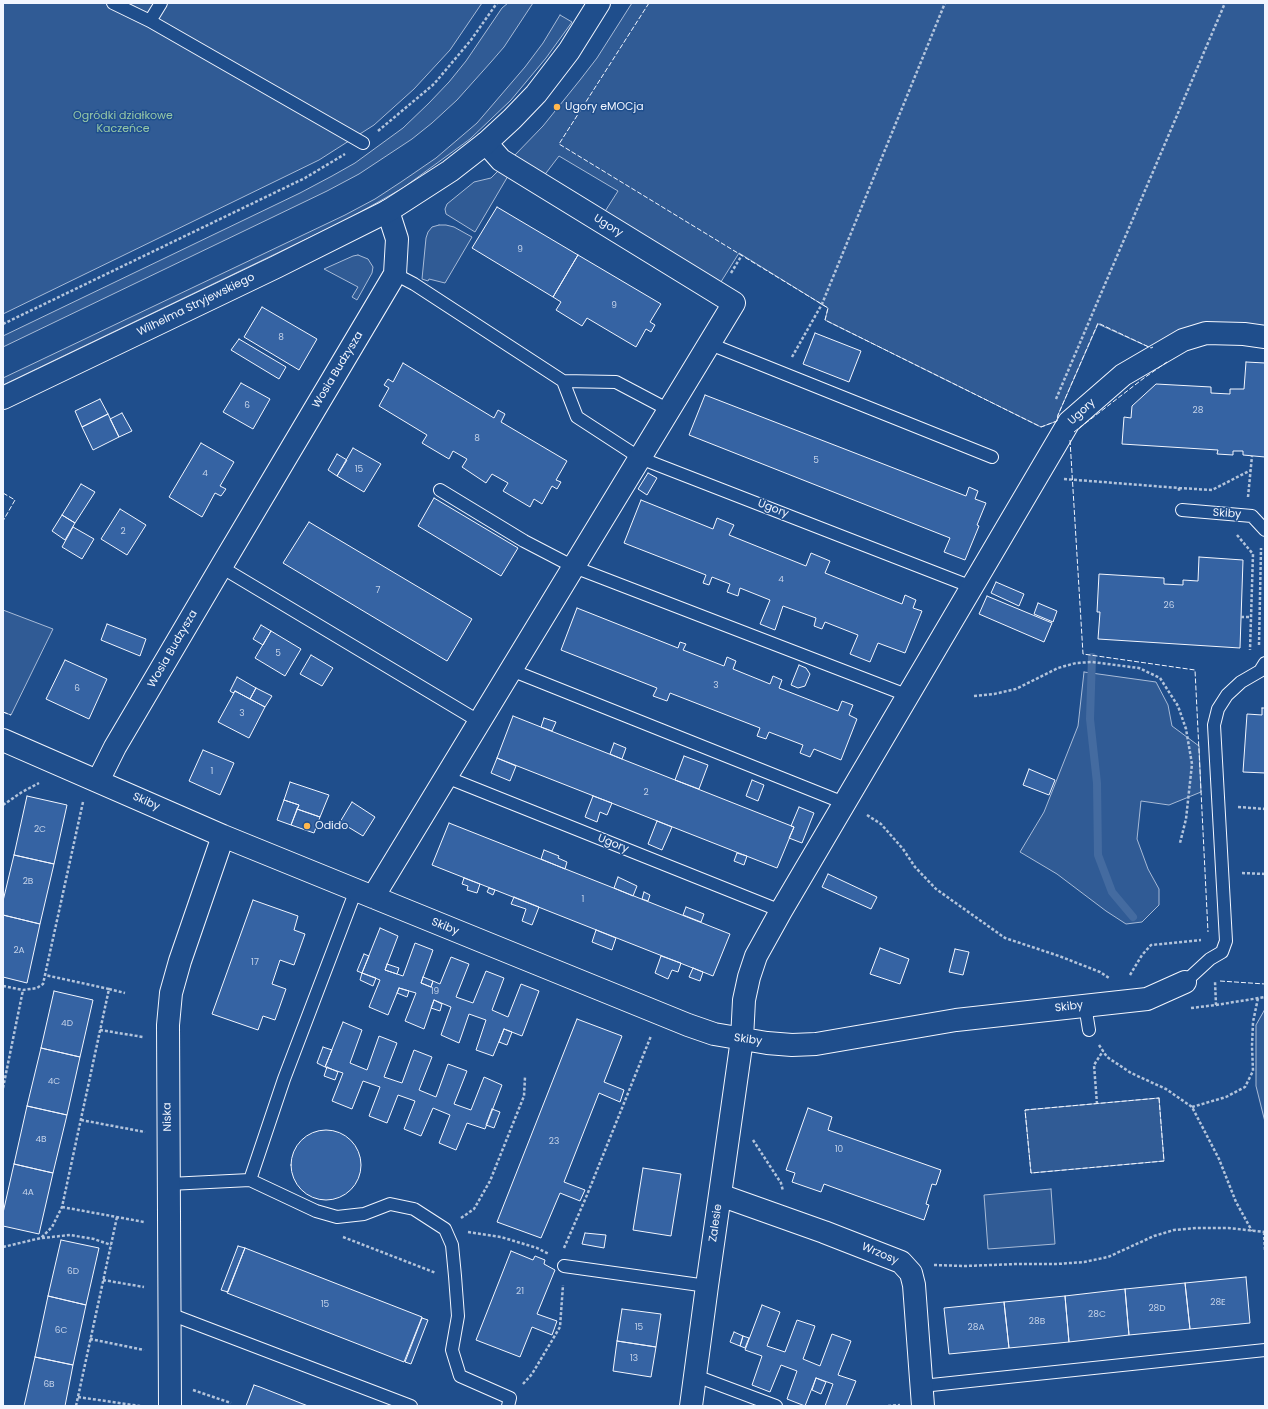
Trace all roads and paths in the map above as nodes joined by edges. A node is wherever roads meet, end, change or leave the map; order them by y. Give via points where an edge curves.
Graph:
1 (113, 3) edge
2 (161, 3) edge
3 (497, 3) edge
4 (599, 3) edge
5 (945, 3) edge
6 (1225, 3) edge
7 (150, 21) junction
8 (363, 143) junction
9 (486, 143) junction
10 (388, 211) junction
11 (395, 274) junction
12 (3, 324) edge
13 (1265, 337) edge
14 (710, 344) junction
15 (783, 373) junction
16 (563, 381) junction
17 (3, 398) edge
18 (1054, 405) dead end
19 (669, 410) junction
20 (1252, 456) dead end
21 (992, 457) dead end
22 (640, 458) junction
23 (1251, 470) junction
24 (1072, 479) dead end
25 (1179, 488) junction
26 (440, 490) dead end
27 (1249, 494) dead end
28 (1178, 496) dead end
29 (1182, 510) dead end
30 (1265, 530) edge
31 (1234, 532) dead end
32 (1258, 545) dead end
33 (221, 567) junction
34 (574, 567) junction
35 (972, 587) junction
36 (1241, 617) dead end
37 (1250, 617) junction
38 (1259, 652) dead end
39 (1265, 663) edge
40 (511, 670) junction
41 (1241, 682) junction
42 (909, 696) junction
43 (974, 696) dead end
44 (480, 722) junction
45 (3, 740) edge
46 (446, 777) junction
47 (44, 780) dead end
48 (98, 781) junction
49 (84, 798) dead end
50 (844, 803) junction
51 (3, 805) edge
52 (1234, 807) dead end
53 (1265, 809) edge
54 (224, 836) junction
55 (1180, 843) dead end
56 (365, 894) junction
57 (780, 911) junction
58 (1202, 940) dead end
59 (45, 975) junction
60 (1112, 979) dead end
61 (1127, 980) dead end
62 (1185, 982) joint
63 (3, 986) edge
64 (23, 990) junction
65 (109, 990) junction
66 (125, 993) dead end
67 (1265, 997) edge
68 (1258, 998) junction
69 (1085, 1005) junction
70 (1216, 1005) dead end
71 (660, 1014) junction
72 (100, 1030) junction
73 (1089, 1030) joint
74 (149, 1038) dead end
75 (742, 1040) junction
76 (1103, 1051) junction
77 (525, 1077) dead end
78 (3, 1088) edge
79 (1096, 1104) dead end
80 (1192, 1107) junction
81 (81, 1120) junction
82 (148, 1132) dead end
83 (751, 1136) dead end
84 (250, 1180) junction
85 (169, 1184) junction
86 (720, 1195) junction
87 (782, 1197) dead end
88 (62, 1207) junction
89 (117, 1217) junction
90 (150, 1224) dead end
91 (445, 1229) junction
92 (1253, 1231) junction
93 (1264, 1232) edge
94 (41, 1238) junction
95 (111, 1245) junction
96 (3, 1247) edge
97 (1265, 1250) edge
98 (564, 1266) junction
99 (910, 1273) junction
100 (103, 1280) junction
101 (707, 1286) junction
102 (144, 1287) dead end
103 (170, 1314) junction
104 (90, 1339) junction
105 (144, 1350) dead end
106 (1265, 1350) edge
107 (696, 1376) junction
108 (190, 1389) dead end
109 (922, 1396) edge
110 (78, 1397) junction
111 (509, 1402) edge
112 (231, 1403) dead end
113 (76, 1406) edge
114 (140, 1406) edge
115 (170, 1406) edge
116 (411, 1406) edge
117 (691, 1406) edge
118 (776, 1406) edge

1 - 7 lane
2 - 7 lane
3 - 8 path via 471,40 434,84
4 - 9 street via 569,51 536,94
5 - 15 path via 822,304
6 - 18 path
7 - 8 lane
8 - 12 path via 305,178
9 - 10 street via 450,171
9 - 14 street, Ugory via 501,160 734,303
10 - 11 street, Wosia Budzysza via 397,239
10 - 17 street, Wilhelma Stryjewskiego
11 - 16 lane
11 - 33 street, Wosia Budzysza
13 - 35 street, Ugory via 1206,333 1183,340 1123,376 1069,422
14 - 15 lane
14 - 19 street, Ugory
15 - 21 lane
16 - 19 lane via 616,382
16 - 22 lane via 577,417
19 - 22 street, Ugory
20 - 23 path
22 - 34 street, Ugory
22 - 35 lane, Ugory
23 - 25 path via 1212,490
23 - 27 path
24 - 25 path
25 - 28 path
26 - 34 lane via 524,541
29 - 30 lane, Skiby via 1252,516
31 - 37 path via 1253,554
32 - 38 path via 1262,549
33 - 44 lane
33 - 48 street, Wosia Budzysza via 115,747
34 - 40 street, Ugory
34 - 42 lane
35 - 42 street, Ugory
36 - 37 path
37 - 41 path via 1250,652 1241,665
39 - 41 lane, Skiby via 1260,671
40 - 44 street, Ugory
40 - 50 lane
41 - 62 lane, Skiby via 1227,695 1218,709 1214,725 1226,940 1222,952 1210,959
42 - 50 street, Ugory
43 - 55 path via 1016,689 1058,668 1076,663 1092,662 1139,668 1160,678 1178,706 1186,729 1192,764 1186,819
44 - 46 street, Ugory
45 - 48 street, Skiby
46 - 56 street, Ugory
46 - 57 lane, Ugory
47 - 51 path
48 - 54 street, Skiby
49 - 59 path
50 - 57 street, Ugory
50 - 60 path via 881,824 936,889 1005,938 1100,972
52 - 53 path
54 - 56 street, Skiby
54 - 85 street, Niska via 171,993 168,1025
56 - 71 street, Skiby
56 - 84 lane via 284,1079
57 - 75 street, Ugory via 756,956 749,976 744,1000
58 - 61 path via 1151,946 1142,955
59 - 64 path via 43,984 37,988
59 - 65 path
62 - 69 street, Skiby via 1148,999
63 - 64 path
64 - 78 path
65 - 66 path
65 - 72 path
67 - 68 path
68 - 70 path
68 - 80 path via 1253,1022 1253,1070 1245,1087 1226,1097
69 - 73 lane
69 - 75 street, Skiby via 956,1020 816,1044 792,1045
71 - 75 street, Skiby via 714,1034
71 - 98 path via 564,1248
72 - 74 path
72 - 81 path
73 - 76 path
75 - 86 street, Zalesie
76 - 79 path via 1094,1065
76 - 80 path via 1107,1057 1131,1073 1166,1089
77 - 91 path via 524,1096 490,1181 474,1209
80 - 92 path via 1219,1159 1236,1202
81 - 82 path
81 - 88 path
83 - 87 path via 781,1182 784,1192
84 - 85 lane
84 - 91 lane via 316,1211 337,1217 364,1214 390,1204 414,1209
85 - 103 street, Niska
86 - 99 street, Wrzosy via 877,1252 901,1262
86 - 101 street, Zalesie
88 - 89 path
88 - 94 path via 52,1227
89 - 90 path
89 - 95 path
91 - 98 path via 501,1237 537,1248
91 - 111 lane via 452,1245 458,1316 452,1350 460,1376
92 - 93 path
92 - 99 path via 1228,1228 1174,1230 1154,1236 1108,1257 1084,1262 933,1265
93 - 97 path
94 - 95 path via 70,1235
94 - 96 path
95 - 100 path
98 - 101 lane
98 - 111 path via 560,1327 532,1374
99 - 109 street, Wrzosy via 914,1285
100 - 102 path
100 - 104 path
101 - 107 street, Zalesie
103 - 115 street, Niska
103 - 116 lane
104 - 105 path
104 - 110 path
106 - 109 lane
107 - 117 street, Zalesie
107 - 118 lane
108 - 112 path
110 - 113 path
110 - 114 path

